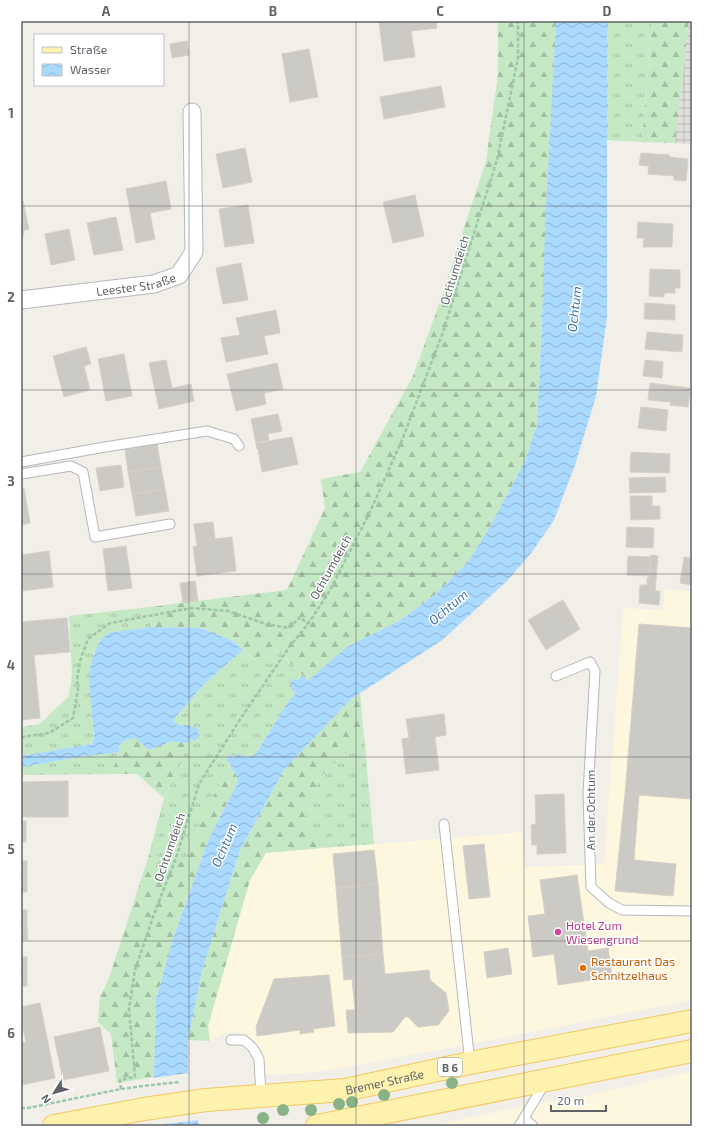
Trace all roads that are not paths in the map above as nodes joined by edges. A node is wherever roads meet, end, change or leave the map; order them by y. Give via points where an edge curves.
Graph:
1 (192, 112) dead end
2 (21, 300) edge
3 (239, 446) dead end
4 (21, 462) edge
5 (21, 474) edge
6 (170, 524) dead end
7 (556, 676) dead end
8 (444, 824) dead end
9 (692, 910) edge
10 (692, 1021) edge
11 (231, 1040) dead end
12 (692, 1051) edge
13 (470, 1063) junction
14 (547, 1080) junction
15 (261, 1096) junction
16 (521, 1122) edge
17 (344, 1123) edge
18 (54, 1126) edge
19 (317, 1126) edge
20 (532, 1126) edge

1 - 2 street, Leester Straße via 194,252 179,275 154,284
3 - 4 lane via 234,439 207,432
5 - 6 lane via 71,466 83,472 95,537
7 - 9 lane, An der Ochtum via 590,662 595,671 588,793 591,887 609,903 622,910
8 - 13 lane
10 - 13 main road, Bremer Straße / B 6
11 - 15 lane via 244,1040 253,1048 259,1059
12 - 14 main road
13 - 15 main road, Bremer Straße / B 6 via 345,1090
14 - 16 lane
14 - 17 main road
15 - 18 main road, Bremer Straße / B 6 via 199,1101
16 - 20 lane
17 - 19 main road

